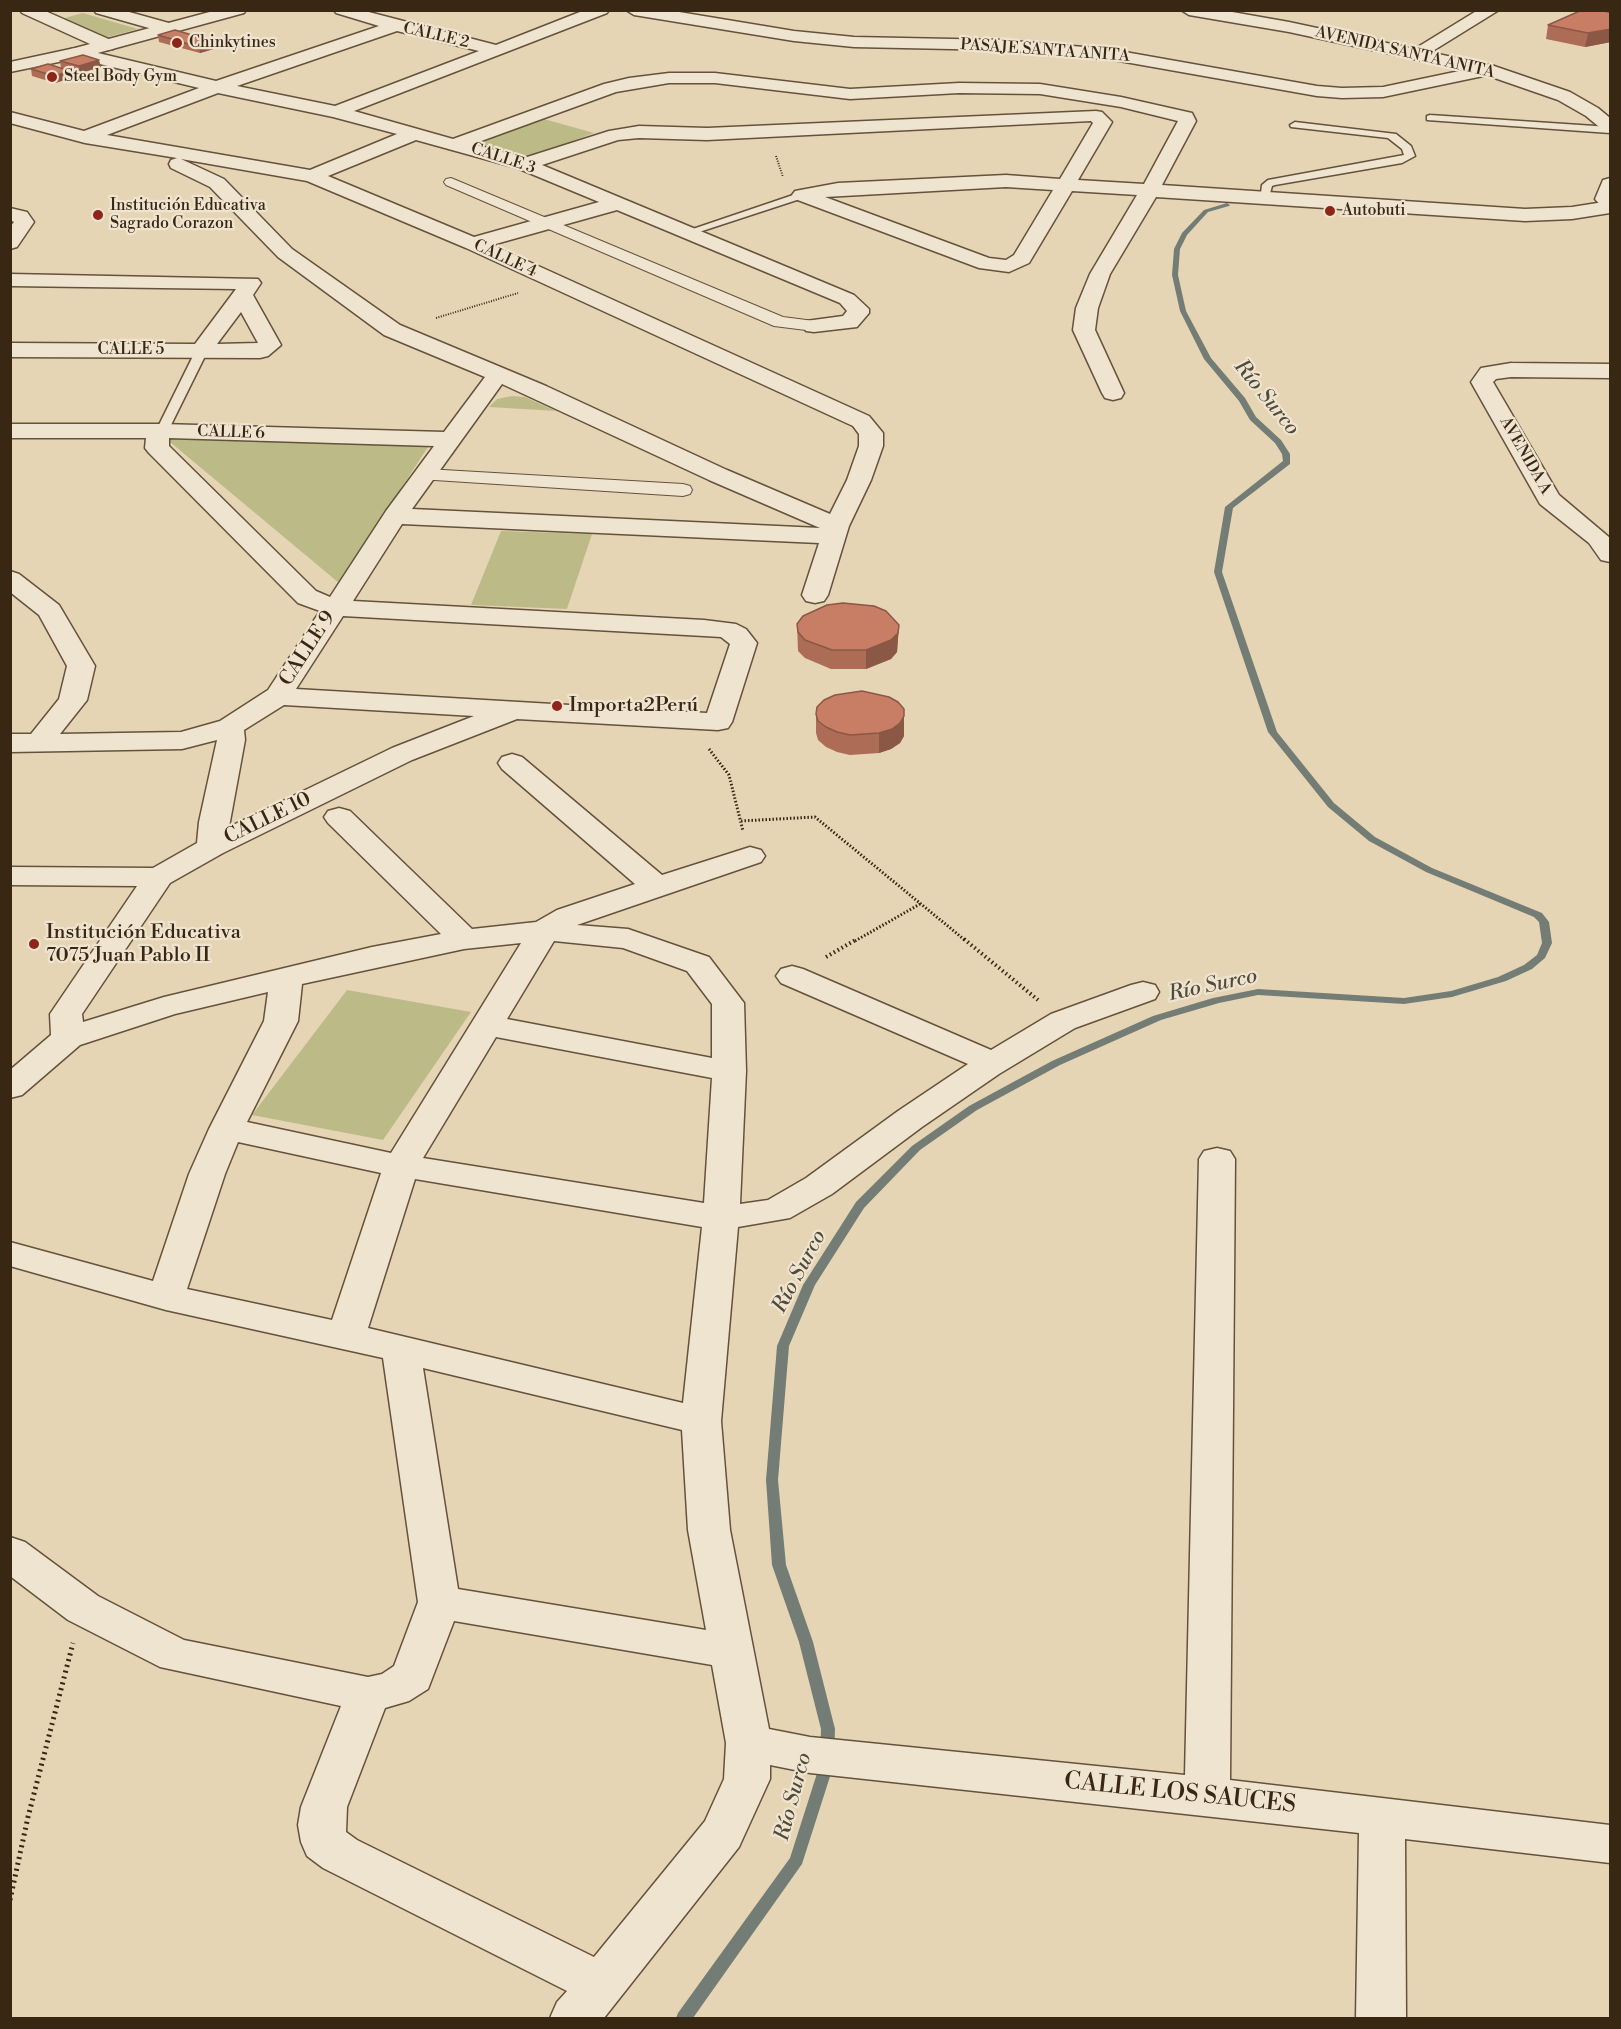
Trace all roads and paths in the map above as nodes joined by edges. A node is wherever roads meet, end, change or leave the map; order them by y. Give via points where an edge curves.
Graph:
1 (28, 10) edge
2 (102, 10) edge
3 (238, 10) edge
4 (342, 10) edge
5 (601, 10) edge
6 (634, 10) edge
7 (1189, 10) edge
8 (1491, 10) edge
9 (396, 26) junction
10 (171, 29) junction
11 (106, 45) junction
12 (496, 51) junction
13 (77, 53) junction
14 (1417, 53) junction
15 (10, 67) edge
16 (1488, 70) junction
17 (217, 87) junction
18 (336, 112) junction
19 (10, 117) edge
20 (1430, 118) dead end
21 (1295, 125) dead end
22 (1611, 128) edge
23 (416, 133) junction
24 (85, 137) junction
25 (456, 144) junction
26 (172, 152) junction
27 (524, 164) junction
28 (312, 176) junction
29 (1006, 181) junction
30 (451, 182) dead end
31 (785, 183) dead end
32 (1611, 184) edge
33 (1065, 186) junction
34 (1149, 192) junction
35 (802, 195) junction
36 (1264, 199) junction
37 (619, 203) junction
38 (1611, 205) edge
39 (15, 215) edge
40 (546, 223) junction
41 (689, 232) junction
42 (10, 243) edge
43 (473, 244) junction
44 (10, 280) edge
45 (554, 283) junction
46 (247, 289) junction
47 (814, 326) joint
48 (392, 330) junction
49 (10, 350) edge
50 (202, 350) junction
51 (1611, 371) edge
52 (498, 374) junction
53 (1113, 393) dead end
54 (10, 431) edge
55 (162, 431) junction
56 (451, 439) junction
57 (426, 475) junction
58 (683, 490) dead end
59 (395, 516) junction
60 (836, 531) junction
61 (1606, 544) edge
62 (10, 579) edge
63 (815, 595) dead end
64 (335, 608) junction
65 (278, 696) junction
66 (517, 709) junction
67 (677, 720) junction
68 (230, 727) junction
69 (10, 743) edge
70 (39, 743) junction
71 (512, 763) dead end
72 (339, 817) dead end
73 (741, 821) junction
74 (212, 847) junction
75 (750, 856) joint
76 (10, 876) edge
77 (159, 877) junction
78 (657, 887) junction
79 (544, 931) junction
80 (464, 939) junction
81 (792, 976) dead end
82 (286, 978) junction
83 (1143, 992) dead end
84 (1063, 1021) junction
85 (487, 1025) junction
86 (68, 1038) junction
87 (993, 1063) junction
88 (729, 1071) junction
89 (10, 1088) edge
90 (226, 1129) junction
91 (1217, 1159) dead end
92 (401, 1166) junction
93 (721, 1218) junction
94 (10, 1254) edge
95 (166, 1297) junction
96 (346, 1336) junction
97 (401, 1351) junction
98 (701, 1421) junction
99 (10, 1553) edge
100 (439, 1602) junction
101 (82, 1608) junction
102 (730, 1651) junction
103 (369, 1694) junction
104 (749, 1743) junction
105 (1208, 1796) junction
106 (1382, 1817) junction
107 (1611, 1844) edge
108 (10, 1900) edge
109 (588, 2001) edge
110 (1381, 2019) edge

1 - 11 street
2 - 10 street
3 - 10 street
4 - 9 street, CALLE 2
5 - 12 street
6 - 16 street, PASAJE SANTA ANITA via 854,42 1089,51 1342,93 1383,92
7 - 14 street, AVENIDA SANTA ANITA
8 - 14 street
9 - 12 street, CALLE 2
9 - 17 street
10 - 11 street
11 - 13 street
12 - 18 street
13 - 15 street
13 - 17 street, CALLE 3
14 - 16 street, AVENIDA SANTA ANITA
16 - 22 street, AVENIDA SANTA ANITA via 1564,96
17 - 18 street, CALLE 3
17 - 24 street
18 - 23 street, CALLE 3
19 - 24 street, CALLE 4
20 - 22 lane
21 - 36 lane via 1392,136 1407,148 1410,156 1272,182 1267,185
23 - 25 street, CALLE 3
23 - 28 street
24 - 26 street, CALLE 4
25 - 27 street, CALLE 3
25 - 34 street via 610,88 669,78 716,78 850,94 959,88 1040,89 1186,117
26 - 28 street, CALLE 4
26 - 48 street via 181,167 217,183 285,253
27 - 33 street via 616,135 639,132 707,134 1096,116 1103,122
27 - 37 street, CALLE 3
28 - 43 street, CALLE 4
29 - 31 street via 976,178
29 - 33 street
29 - 35 street via 837,189
30 - 40 street
32 - 38 street via 1605,199
33 - 34 street
33 - 35 street via 1022,259 1009,266 986,264
34 - 36 street
34 - 53 street via 1100,274 1087,308 1084,330
35 - 41 lane
36 - 38 street via 1525,215 1572,213
37 - 40 street
37 - 41 street, CALLE 3
39 - 42 street via 24,222
40 - 43 street
40 - 47 street via 780,322
41 - 47 street, CALLE 3 via 847,299 858,309 849,322
43 - 45 street, CALLE 4
44 - 46 street
45 - 48 path
45 - 60 street, CALLE 4 via 861,421 872,433 871,446
46 - 50 street
46 - 50 street, CALLE 5 via 270,345 260,351
48 - 52 street
49 - 50 street, CALLE 5
50 - 55 lane
51 - 61 street, AVENIDA A via 1511,370 1490,373 1482,382 1549,499
52 - 56 street, CALLE 9
52 - 60 street
54 - 55 street, CALLE 6
55 - 56 street, CALLE 6
55 - 64 street via 156,440 157,448 307,597
56 - 57 street, CALLE 9
57 - 58 street
57 - 59 street, CALLE 9
59 - 60 street
59 - 64 street, CALLE 9
60 - 63 street, CALLE 4
62 - 70 street via 50,611 81,666 73,700
64 - 65 street, CALLE 9
64 - 67 street via 704,628 737,635 744,643 744,651 717,722
65 - 66 street
65 - 68 street, CALLE 9
66 - 67 street
66 - 74 street, CALLE 10 via 402,754
67 - 73 path via 715,754 729,775
68 - 70 street, CALLE 9 via 182,740
68 - 74 street
69 - 70 street, CALLE 9
71 - 78 street
72 - 80 street
73 - 75 path
73 - 84 path via 815,817
74 - 77 street, CALLE 10
75 - 78 street
76 - 77 street, CALLE 10
77 - 86 street via 66,1014
78 - 79 street via 568,917
79 - 80 street
79 - 85 street
79 - 88 street via 628,939 698,964 728,1003
80 - 82 street
81 - 87 street
82 - 86 street via 164,1007
82 - 90 street via 281,1021
83 - 84 street
84 - 87 street
85 - 88 street
85 - 92 street
86 - 89 street
87 - 93 street via 819,1186 777,1210
88 - 93 street
90 - 92 street
90 - 95 street
91 - 105 street
92 - 93 street
92 - 96 street
93 - 98 street
94 - 95 street
95 - 96 street
96 - 97 street
97 - 98 street
97 - 100 street
98 - 102 street via 709,1530
99 - 101 street
100 - 102 street
100 - 103 street via 412,1677 393,1689
101 - 103 street via 175,1655
101 - 108 path
102 - 104 street
103 - 109 street via 324,1807 324,1842
104 - 105 street, CALLE LOS SAUCES via 810,1755
104 - 109 street via 747,1779 723,1833
105 - 106 street, CALLE LOS SAUCES
106 - 107 street, CALLE LOS SAUCES
106 - 110 street

